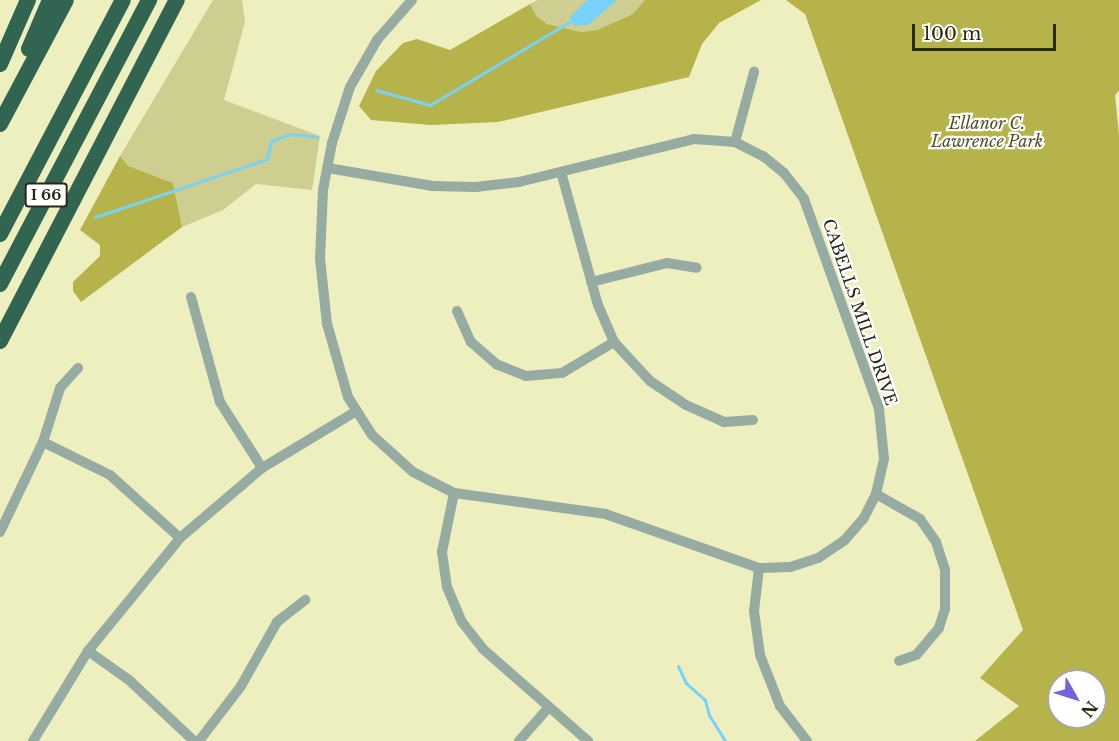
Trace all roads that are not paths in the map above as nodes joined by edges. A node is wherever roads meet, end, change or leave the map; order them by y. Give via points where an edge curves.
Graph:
1 (28, 0) edge
2 (50, 0) edge
3 (66, 0) edge
4 (135, 0) edge
5 (149, 0) edge
6 (177, 0) edge
7 (412, 0) edge
8 (121, 3) edge
9 (0, 64) edge
10 (754, 72) dead end
11 (93, 106) junction
12 (0, 115) edge
13 (0, 124) edge
14 (735, 142) junction
15 (328, 168) junction
16 (561, 172) junction
17 (0, 234) edge
18 (697, 268) dead end
19 (591, 282) junction
20 (0, 284) edge
21 (191, 297) dead end
22 (457, 310) dead end
23 (0, 341) edge
24 (614, 342) junction
25 (78, 368) dead end
26 (355, 412) junction
27 (753, 420) dead end
28 (43, 442) junction
29 (262, 468) junction
30 (454, 493) junction
31 (876, 494) junction
32 (0, 532) edge
33 (180, 538) junction
34 (759, 568) junction
35 (305, 600) dead end
36 (88, 651) junction
37 (899, 661) dead end
38 (549, 707) junction
39 (33, 741) edge
40 (194, 741) edge
41 (199, 741) edge
42 (519, 741) edge
43 (588, 741) edge
44 (807, 741) edge

1 - 9 highway
2 - 12 highway
3 - 13 highway
4 - 11 highway
5 - 11 highway, I 66
6 - 23 highway
7 - 15 street, CABELLS MILL DRIVE via 377,40 358,71 343,104
8 - 17 highway
10 - 14 street
11 - 20 highway, I 66
14 - 16 street, CABELLS MILL DRIVE via 681,141
14 - 31 street, CABELLS MILL DRIVE via 774,164 804,199 881,418 884,449
15 - 16 street, CABELLS MILL DRIVE via 455,187 497,186
15 - 26 street, CABELLS MILL DRIVE via 321,224 322,290 334,356
16 - 19 street
18 - 19 street via 667,263
19 - 24 street
21 - 29 street via 220,402
22 - 24 street via 471,342 502,368 526,376 562,373
24 - 27 street via 650,381 686,405 724,422
25 - 28 street via 60,388
26 - 29 street
26 - 30 street, CABELLS MILL DRIVE via 392,456
28 - 32 street
28 - 33 street via 110,475
29 - 33 street
30 - 34 street, CABELLS MILL DRIVE via 614,516
30 - 38 street via 442,552 453,605 483,649
31 - 34 street, CABELLS MILL DRIVE via 851,534 827,553 790,567
31 - 37 street via 920,519 936,542 945,570 945,609 939,628 930,644 916,656
33 - 36 street
34 - 44 street via 754,611 760,655 780,706
35 - 41 street via 277,622 241,686
36 - 39 street
36 - 40 street via 129,680
38 - 42 street
38 - 43 street

